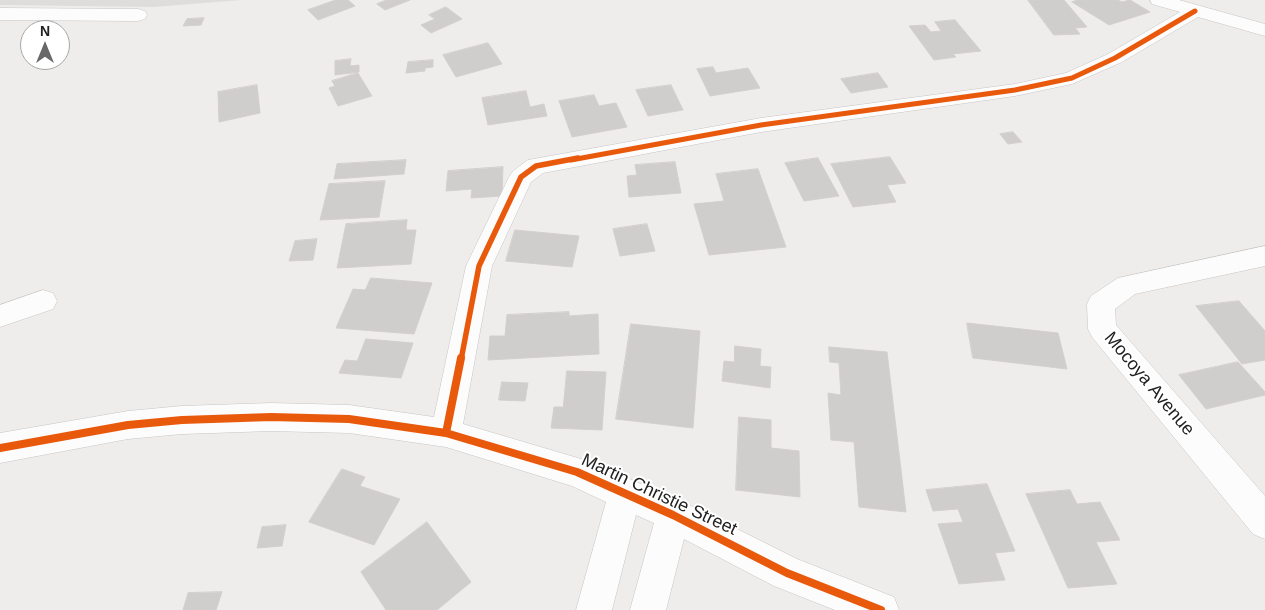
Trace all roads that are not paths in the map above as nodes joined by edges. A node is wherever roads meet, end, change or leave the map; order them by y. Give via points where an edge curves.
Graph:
1 (1159, 0) edge
2 (1195, 11) junction
3 (0, 14) edge
4 (138, 15) dead end
5 (1265, 30) edge
6 (1265, 256) edge
7 (43, 301) dead end
8 (0, 316) edge
9 (446, 432) junction
10 (0, 448) edge
11 (626, 494) junction
12 (673, 515) junction
13 (1265, 522) edge
14 (594, 610) edge
15 (648, 610) edge
16 (881, 610) edge

1 - 2 street
2 - 5 street
2 - 9 street via 1115,58 1072,78 1015,90 761,125 536,166 521,177 479,266
3 - 4 street
6 - 13 street, Mocoya Avenue via 1128,285 1101,304 1102,329
7 - 8 street
9 - 10 street, Martin Christie Street via 350,419 182,420 128,425
9 - 11 street, Martin Christie Street via 577,472
11 - 12 street, Martin Christie Street
11 - 14 street
12 - 15 street
12 - 16 street, Martin Christie Street via 787,573

